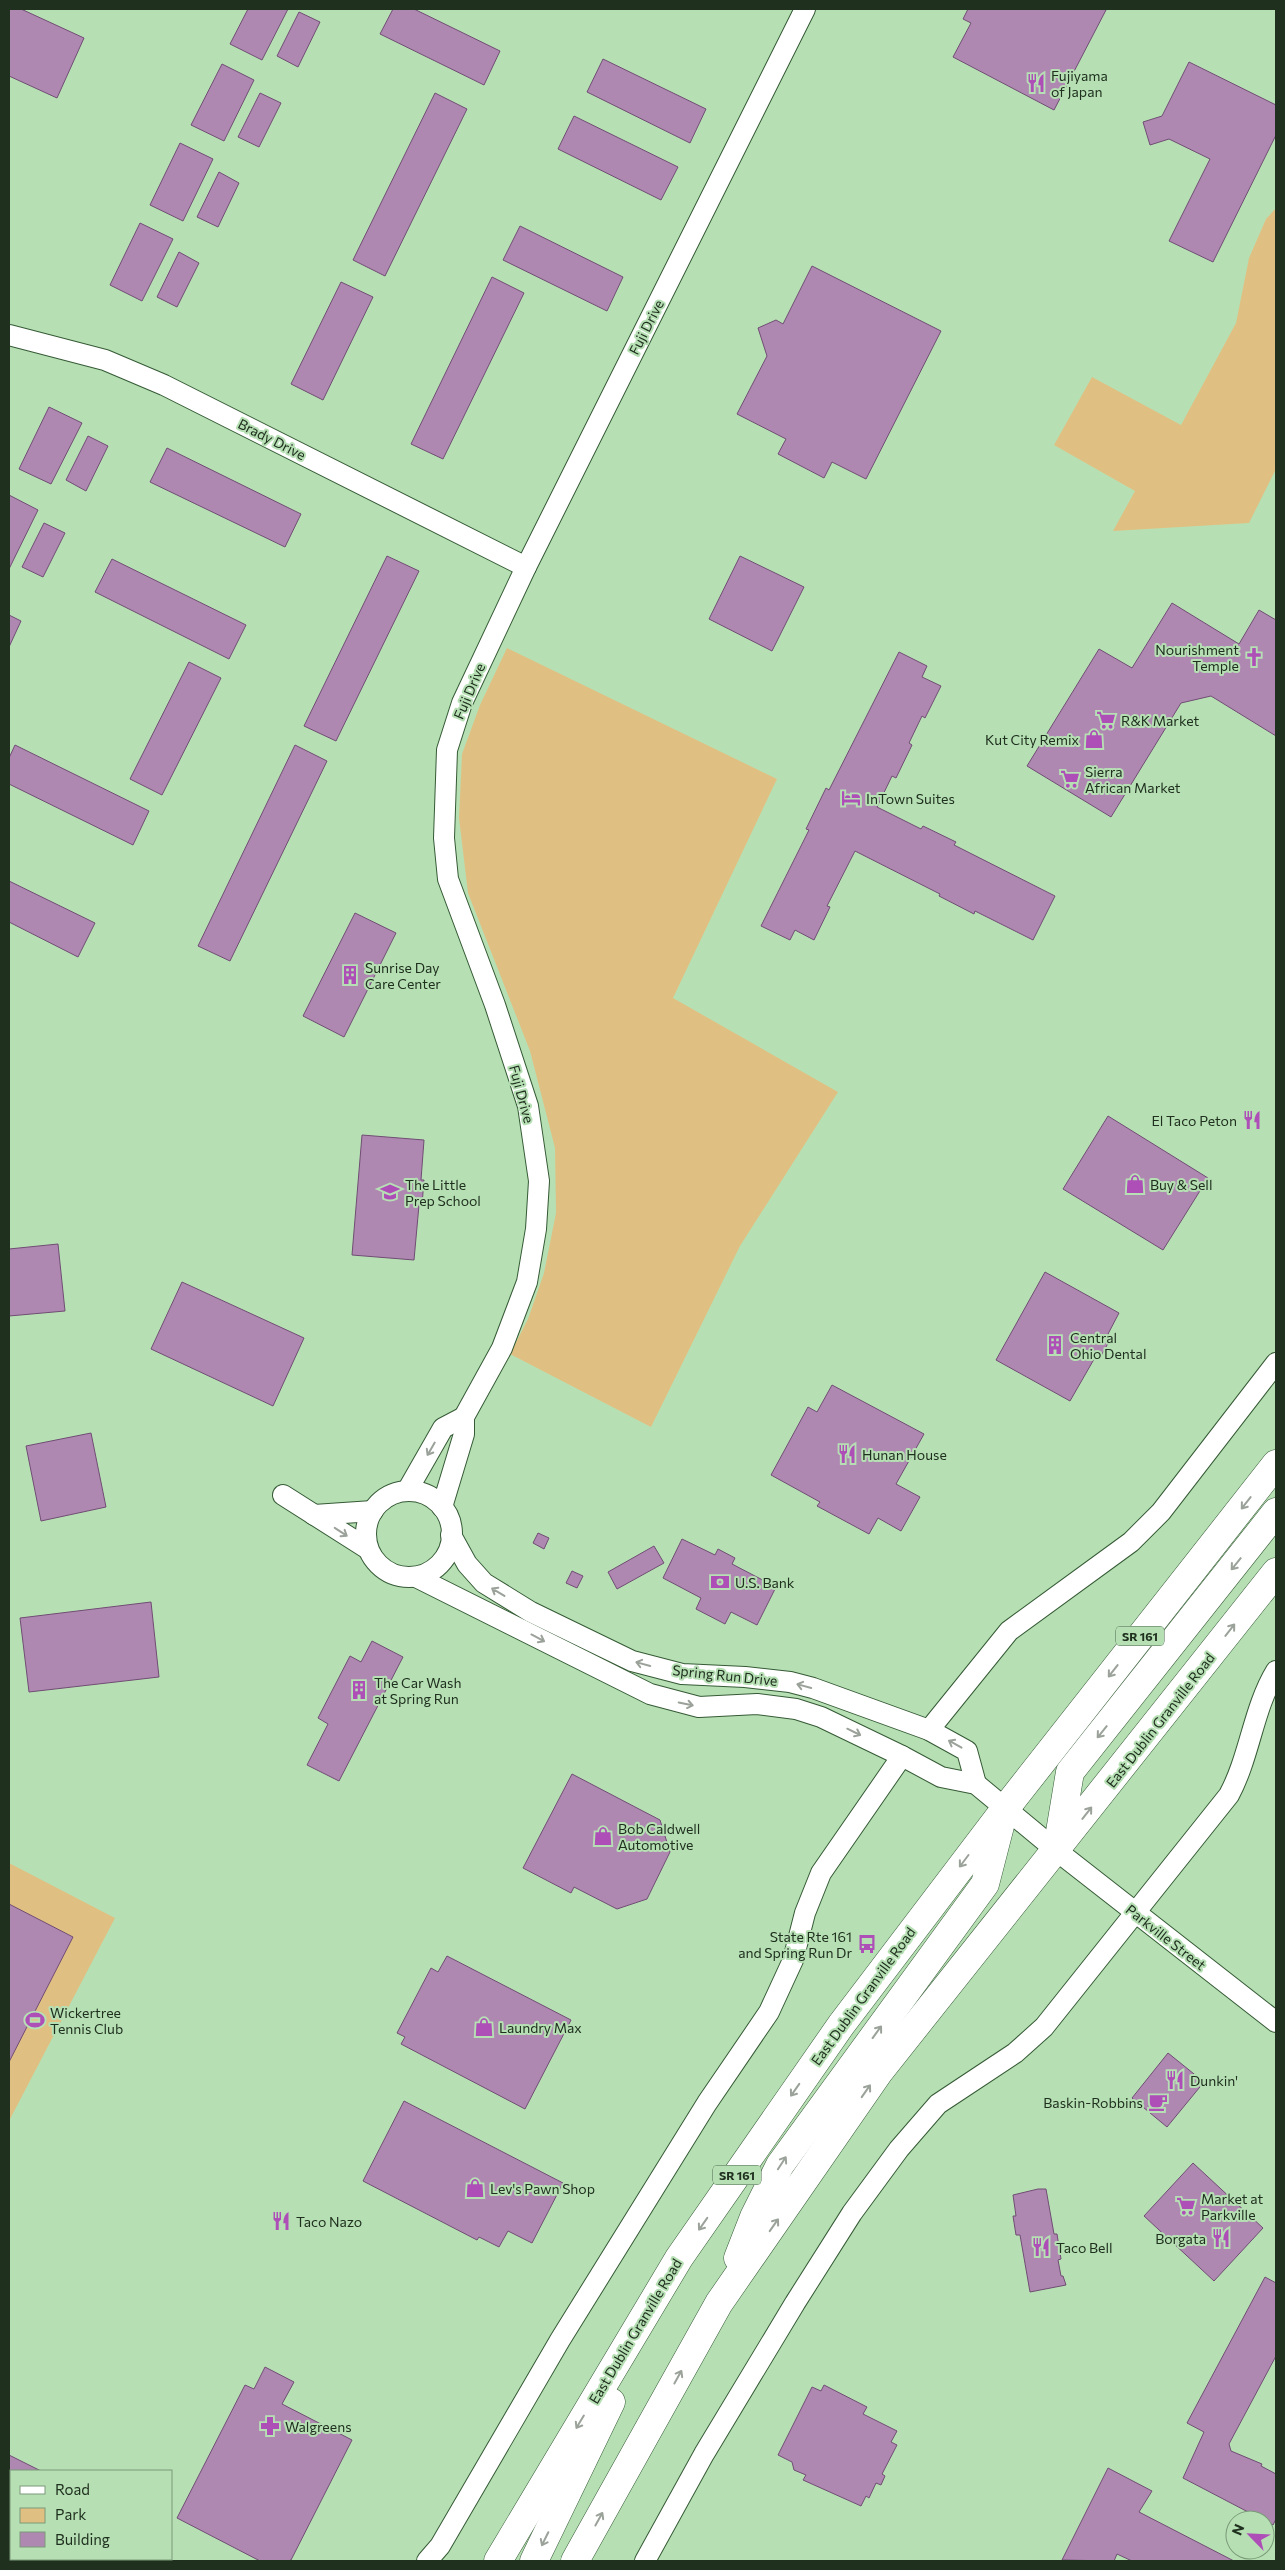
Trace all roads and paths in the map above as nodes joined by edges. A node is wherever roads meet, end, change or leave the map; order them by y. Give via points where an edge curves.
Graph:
1 (805, 9) edge
2 (9, 335) edge
3 (526, 567) junction
4 (1276, 1363) edge
5 (464, 1417) junction
6 (1276, 1464) edge
7 (407, 1491) junction
8 (283, 1495) dead end
9 (442, 1507) junction
10 (373, 1511) junction
11 (1276, 1512) edge
12 (314, 1514) junction
13 (452, 1535) junction
14 (368, 1549) junction
15 (1276, 1572) edge
16 (416, 1577) junction
17 (1276, 1671) edge
18 (929, 1730) junction
19 (902, 1756) junction
20 (976, 1784) junction
21 (1005, 1808) junction
22 (1057, 1851) junction
23 (1134, 1913) junction
24 (1276, 2022) edge
25 (679, 2258) junction
26 (719, 2303) junction
27 (427, 2561) edge
28 (498, 2561) edge
29 (534, 2561) edge
30 (575, 2561) edge
31 (644, 2561) edge

1 - 3 street, Fuji Drive
2 - 3 street, Brady Drive via 105,360 164,385
3 - 5 street, Fuji Drive via 462,703 447,750 444,838 448,879 495,1004 528,1106 539,1181 536,1229 527,1282 502,1348
4 - 18 street via 1161,1512 1131,1542 1009,1631
5 -> 7 street via 443,1428
5 - 9 street, Fuji Drive via 464,1434
6 -> 21 main road, East Dublin Granville Road / SR 161
7 - 9 street via 432,1498
7 - 10 street via 382,1501
8 - 12 street
9 - 13 street
10 - 12 street
10 - 14 street via 367,1523
11 -> 22 main road via 1070,1772
12 -> 14 street
13 - 16 street via 442,1562
18 -> 13 street, Spring Run Drive via 790,1682 682,1674 632,1661 531,1612 484,1583 467,1564
14 - 16 street via 384,1570 395,1575
22 -> 15 main road, East Dublin Granville Road
16 -> 19 street, Spring Run Drive via 650,1694 699,1706 757,1704 796,1709 821,1717
17 - 23 street via 1238,1777 1228,1795
20 -> 18 street, Spring Run Drive via 968,1751
19 - 20 street, Spring Run Drive via 941,1777
19 - 27 street via 821,1873 804,1913 793,1960 764,2020 708,2103 560,2340 440,2546
20 - 21 street, Spring Run Drive
21 - 22 street, Spring Run Drive
21 -> 25 main road, East Dublin Granville Road / SR 161 via 840,2025
26 -> 21 main road via 754,2217 780,2165 985,1884
22 - 23 street, Parkville Street
26 -> 22 main road, East Dublin Granville Road via 879,2072
23 - 24 street, Parkville Street
23 - 31 street via 1044,2027 1015,2053 938,2104 899,2149 852,2213 795,2303
25 -> 28 main road, East Dublin Granville Road / SR 161
25 -> 29 main road
30 -> 26 main road, East Dublin Granville Road

